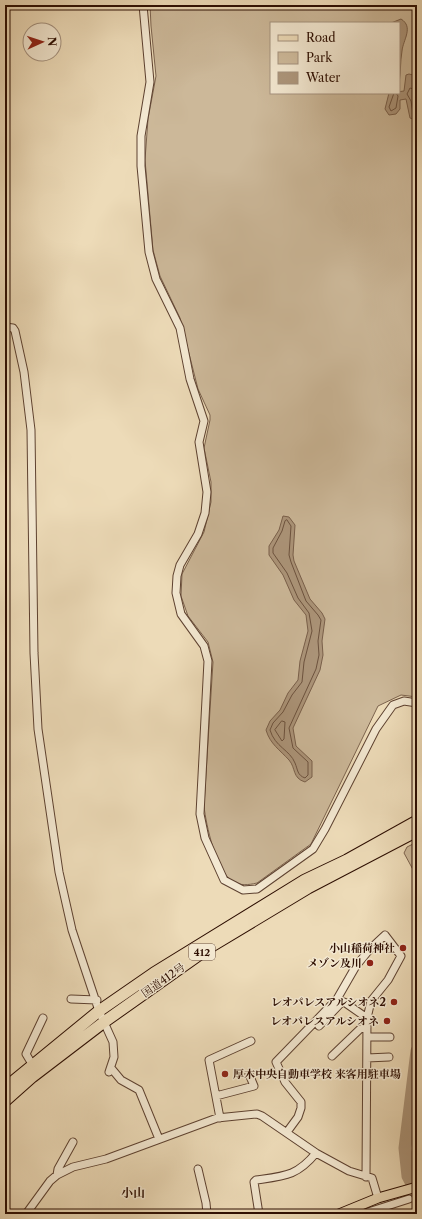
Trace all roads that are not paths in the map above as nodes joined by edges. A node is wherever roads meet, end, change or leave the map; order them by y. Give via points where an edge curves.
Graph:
1 (143, 5) edge
2 (5, 327) edge
3 (417, 703) edge
4 (417, 821) edge
5 (417, 831) edge
6 (71, 999) dead end
7 (98, 1005) junction
8 (43, 1018) dead end
9 (367, 1018) junction
10 (104, 1022) junction
11 (319, 1026) dead end
12 (367, 1027) junction
13 (367, 1037) junction
14 (390, 1037) dead end
15 (252, 1041) dead end
16 (332, 1056) dead end
17 (389, 1057) dead end
18 (367, 1058) junction
19 (32, 1064) junction
20 (249, 1074) dead end
21 (5, 1088) edge
22 (216, 1096) junction
23 (5, 1101) edge
24 (220, 1118) junction
25 (287, 1132) junction
26 (160, 1139) junction
27 (73, 1142) dead end
28 (316, 1153) junction
29 (198, 1169) dead end
30 (57, 1175) junction
31 (366, 1177) junction
32 (417, 1187) edge
33 (378, 1198) junction
34 (409, 1199) dead end
35 (26, 1214) edge
36 (207, 1214) edge
37 (259, 1214) edge
38 (339, 1214) edge
39 (362, 1214) edge

1 - 3 street via 150,82 141,150 149,252 156,279 180,328 190,379 204,421 199,442 207,492 206,508 198,534 180,565 176,584 181,614 202,642 208,661 200,814 205,838 222,878 240,889 257,889 313,849 386,713 397,703
2 - 7 street via 13,328 15,331 24,372 31,430 34,653 38,729 59,872 72,930
4 - 7 highway, 国道412号 / 412 via 347,860 298,883
5 - 10 highway, 国道412号 / 412 via 308,888 216,943
6 - 7 street
7 - 10 street
7 - 19 highway, 国道412号 / 412
8 - 19 street via 26,1054
9 - 11 street via 344,1002
9 - 12 street
9 - 25 street via 371,1002 388,980 401,956 385,935 356,966 337,999 276,1060 285,1082 301,1102 302,1108
10 - 23 highway, 国道412号 / 412
10 - 26 street via 113,1042 114,1057 110,1070 139,1090
12 - 13 street
12 - 16 street via 360,1029
13 - 14 street
13 - 18 street
15 - 22 street via 209,1060
17 - 18 street
18 - 31 street
19 - 21 highway, 国道412号 / 412
20 - 22 street via 254,1086
22 - 24 street
24 - 25 street via 257,1114
24 - 26 street
25 - 28 street
26 - 30 street via 106,1159 73,1167
27 - 30 street
28 - 31 street via 350,1172
28 - 37 street via 305,1166 295,1172 254,1182
29 - 36 street
30 - 35 street
31 - 33 street via 372,1178
32 - 33 main road
33 - 38 main road
34 - 39 street

